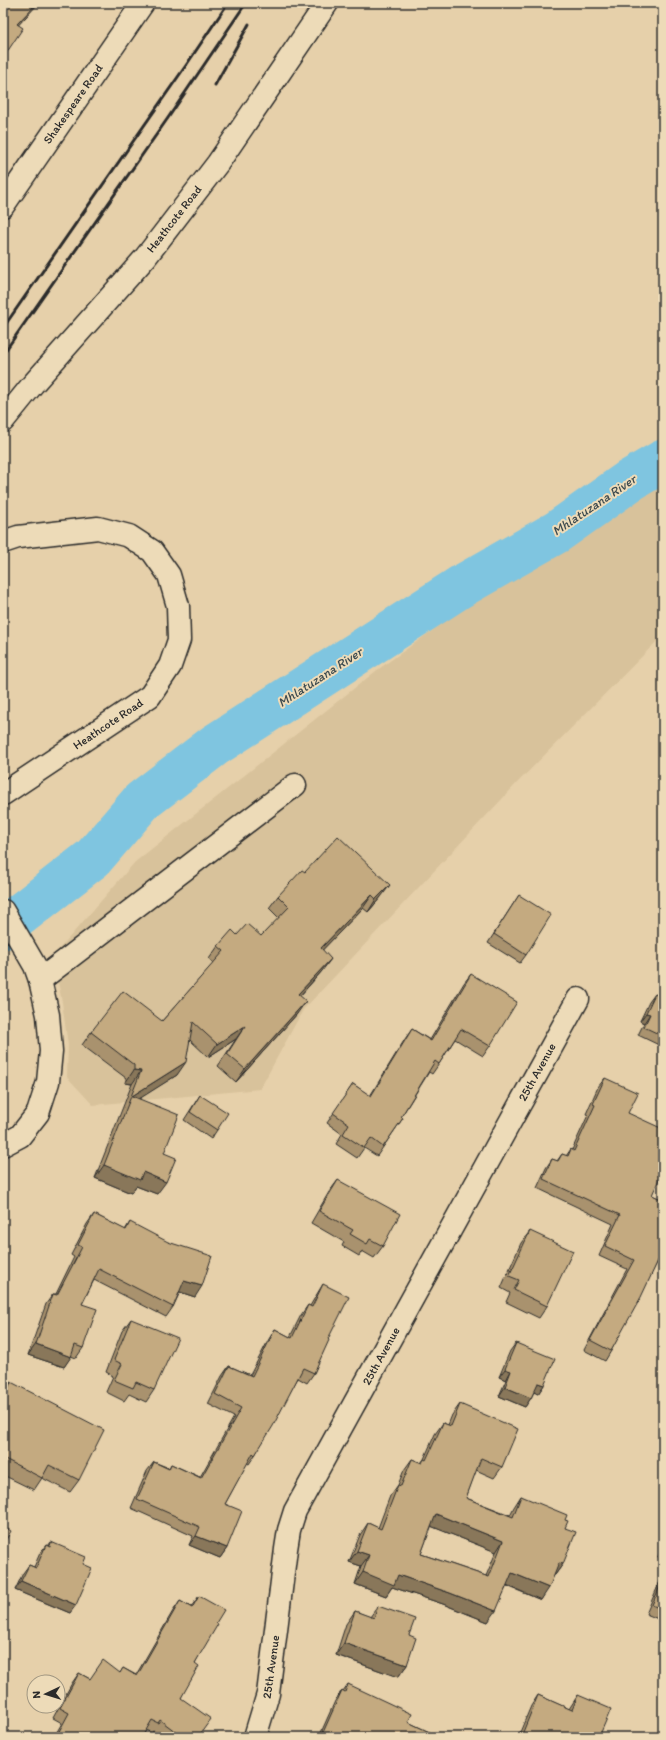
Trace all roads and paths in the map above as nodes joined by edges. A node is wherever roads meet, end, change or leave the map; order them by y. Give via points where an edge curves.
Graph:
1 (143, 3) edge
2 (328, 3) edge
3 (3, 206) edge
4 (3, 421) edge
5 (3, 542) edge
6 (295, 785) dead end
7 (3, 794) edge
8 (3, 911) edge
9 (38, 973) junction
10 (578, 999) dead end
11 (3, 1145) edge
12 (255, 1737) edge

1 - 3 street, Shakespeare Road
2 - 4 street, Heathcote Road via 218,163 145,258
5 - 7 street, Heathcote Road via 18,537 98,528 129,536 152,551 169,575 178,606 179,640 170,666 150,696
6 - 9 street
8 - 9 street
9 - 11 street via 48,1015 51,1051 48,1082 38,1113 20,1136
10 - 12 street, 25th Avenue via 295,1512 286,1549 268,1694

